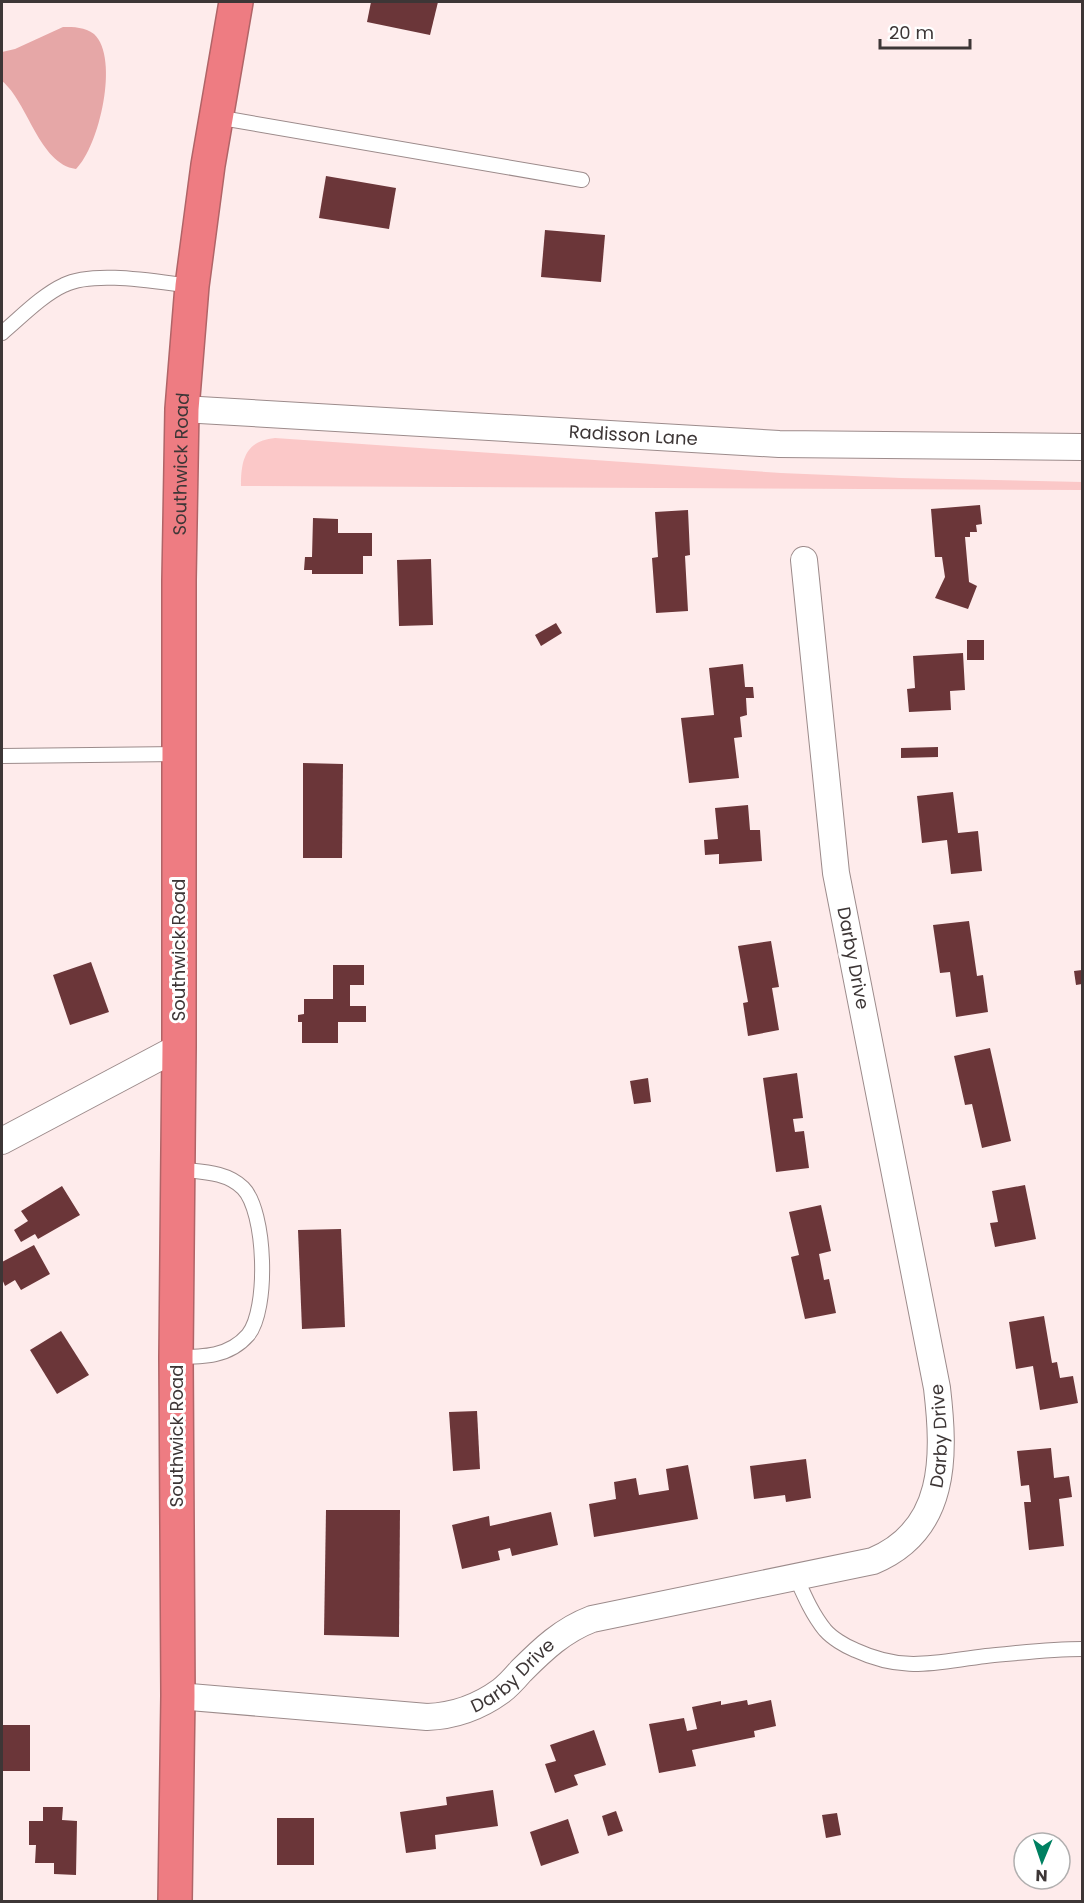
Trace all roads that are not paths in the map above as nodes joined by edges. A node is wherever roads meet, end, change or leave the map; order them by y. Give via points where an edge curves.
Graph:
1 (236, 2) edge
2 (216, 117) junction
3 (582, 180) dead end
4 (192, 286) junction
5 (2, 333) edge
6 (182, 410) junction
7 (1083, 447) edge
8 (804, 560) dead end
9 (178, 754) junction
10 (2, 756) edge
11 (179, 1047) junction
12 (2, 1141) edge
13 (178, 1169) junction
14 (176, 1357) junction
15 (796, 1577) junction
16 (1083, 1649) edge
17 (178, 1696) junction
18 (174, 1902) edge

1 - 2 highway, Southwick Road
2 - 3 lane
2 - 4 highway, Southwick Road
4 - 5 lane via 102,278 75,280 56,289
4 - 6 highway, Southwick Road
6 - 7 street, Radisson Lane via 779,444
6 - 9 highway, Southwick Road
8 - 15 street, Darby Drive via 836,873 941,1422 936,1491 910,1539 873,1561
9 - 10 lane
9 - 11 highway, Southwick Road
11 - 12 street
11 - 13 highway, Southwick Road
13 - 14 highway, Southwick Road
13 - 14 lane via 217,1174 244,1189 256,1218 262,1252 262,1291 256,1322 232,1348 207,1357
14 - 17 highway, Southwick Road
15 - 16 lane via 826,1632 874,1659 938,1663
15 - 17 street, Darby Drive via 592,1619 547,1646 502,1690 444,1716
17 - 18 highway, Southwick Road

